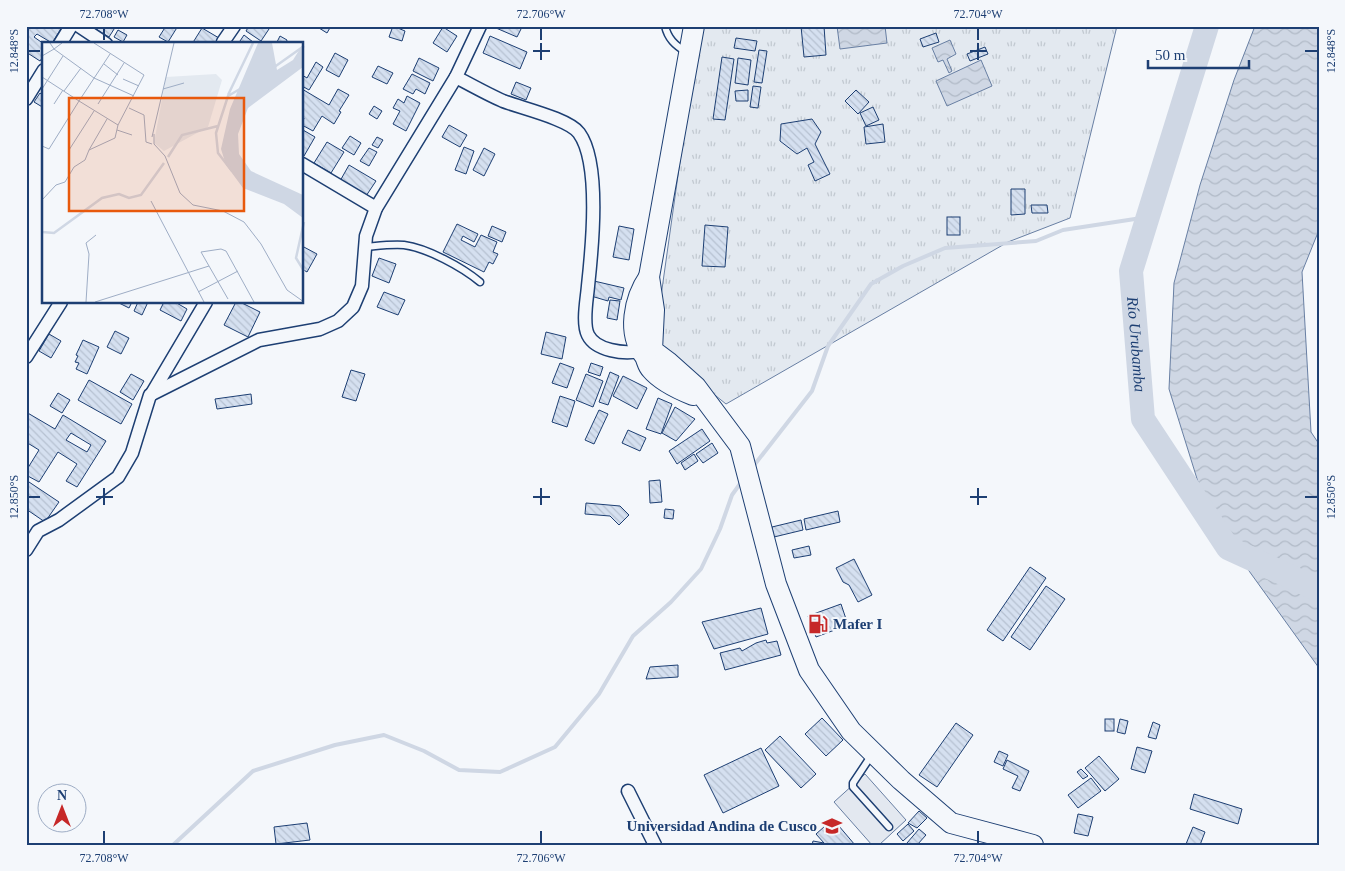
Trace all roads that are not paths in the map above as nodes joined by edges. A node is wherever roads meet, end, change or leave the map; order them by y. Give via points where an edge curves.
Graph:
1 (71, 26) edge
2 (79, 26) edge
3 (234, 26) edge
4 (480, 26) edge
5 (666, 26) edge
6 (694, 26) edge
7 (61, 42) edge
8 (103, 42) edge
9 (224, 42) dead end
10 (689, 54) junction
11 (42, 73) edge
12 (456, 76) junction
13 (26, 99) edge
14 (304, 165) edge
15 (376, 208) junction
16 (365, 247) junction
17 (480, 282) dead end
18 (60, 304) edge
19 (205, 304) edge
20 (645, 349) junction
21 (26, 357) edge
22 (150, 395) junction
23 (26, 550) edge
24 (873, 752) junction
25 (628, 791) dead end
26 (889, 827) dead end
27 (655, 845) edge
28 (1033, 845) edge

1 - 7 street
2 - 8 street
3 - 9 street
4 - 12 street
5 - 10 lane via 667,35 674,44
6 - 10 highway
10 - 20 highway via 649,277 654,310
11 - 13 street
12 - 15 street
12 - 20 street via 502,100 564,122 578,131 587,144 593,206 585,313 588,335 600,347 620,352
14 - 15 street
15 - 16 street
16 - 17 lane via 404,245 468,273
16 - 22 street via 362,286 353,307 338,321 320,329 259,340
18 - 21 street
19 - 22 street
20 - 24 highway via 668,362 696,387 740,446 776,584 809,670 851,731
22 - 23 street via 132,454 118,477 59,520 38,531
24 - 26 lane via 853,787
24 - 28 highway via 951,823
25 - 27 street

